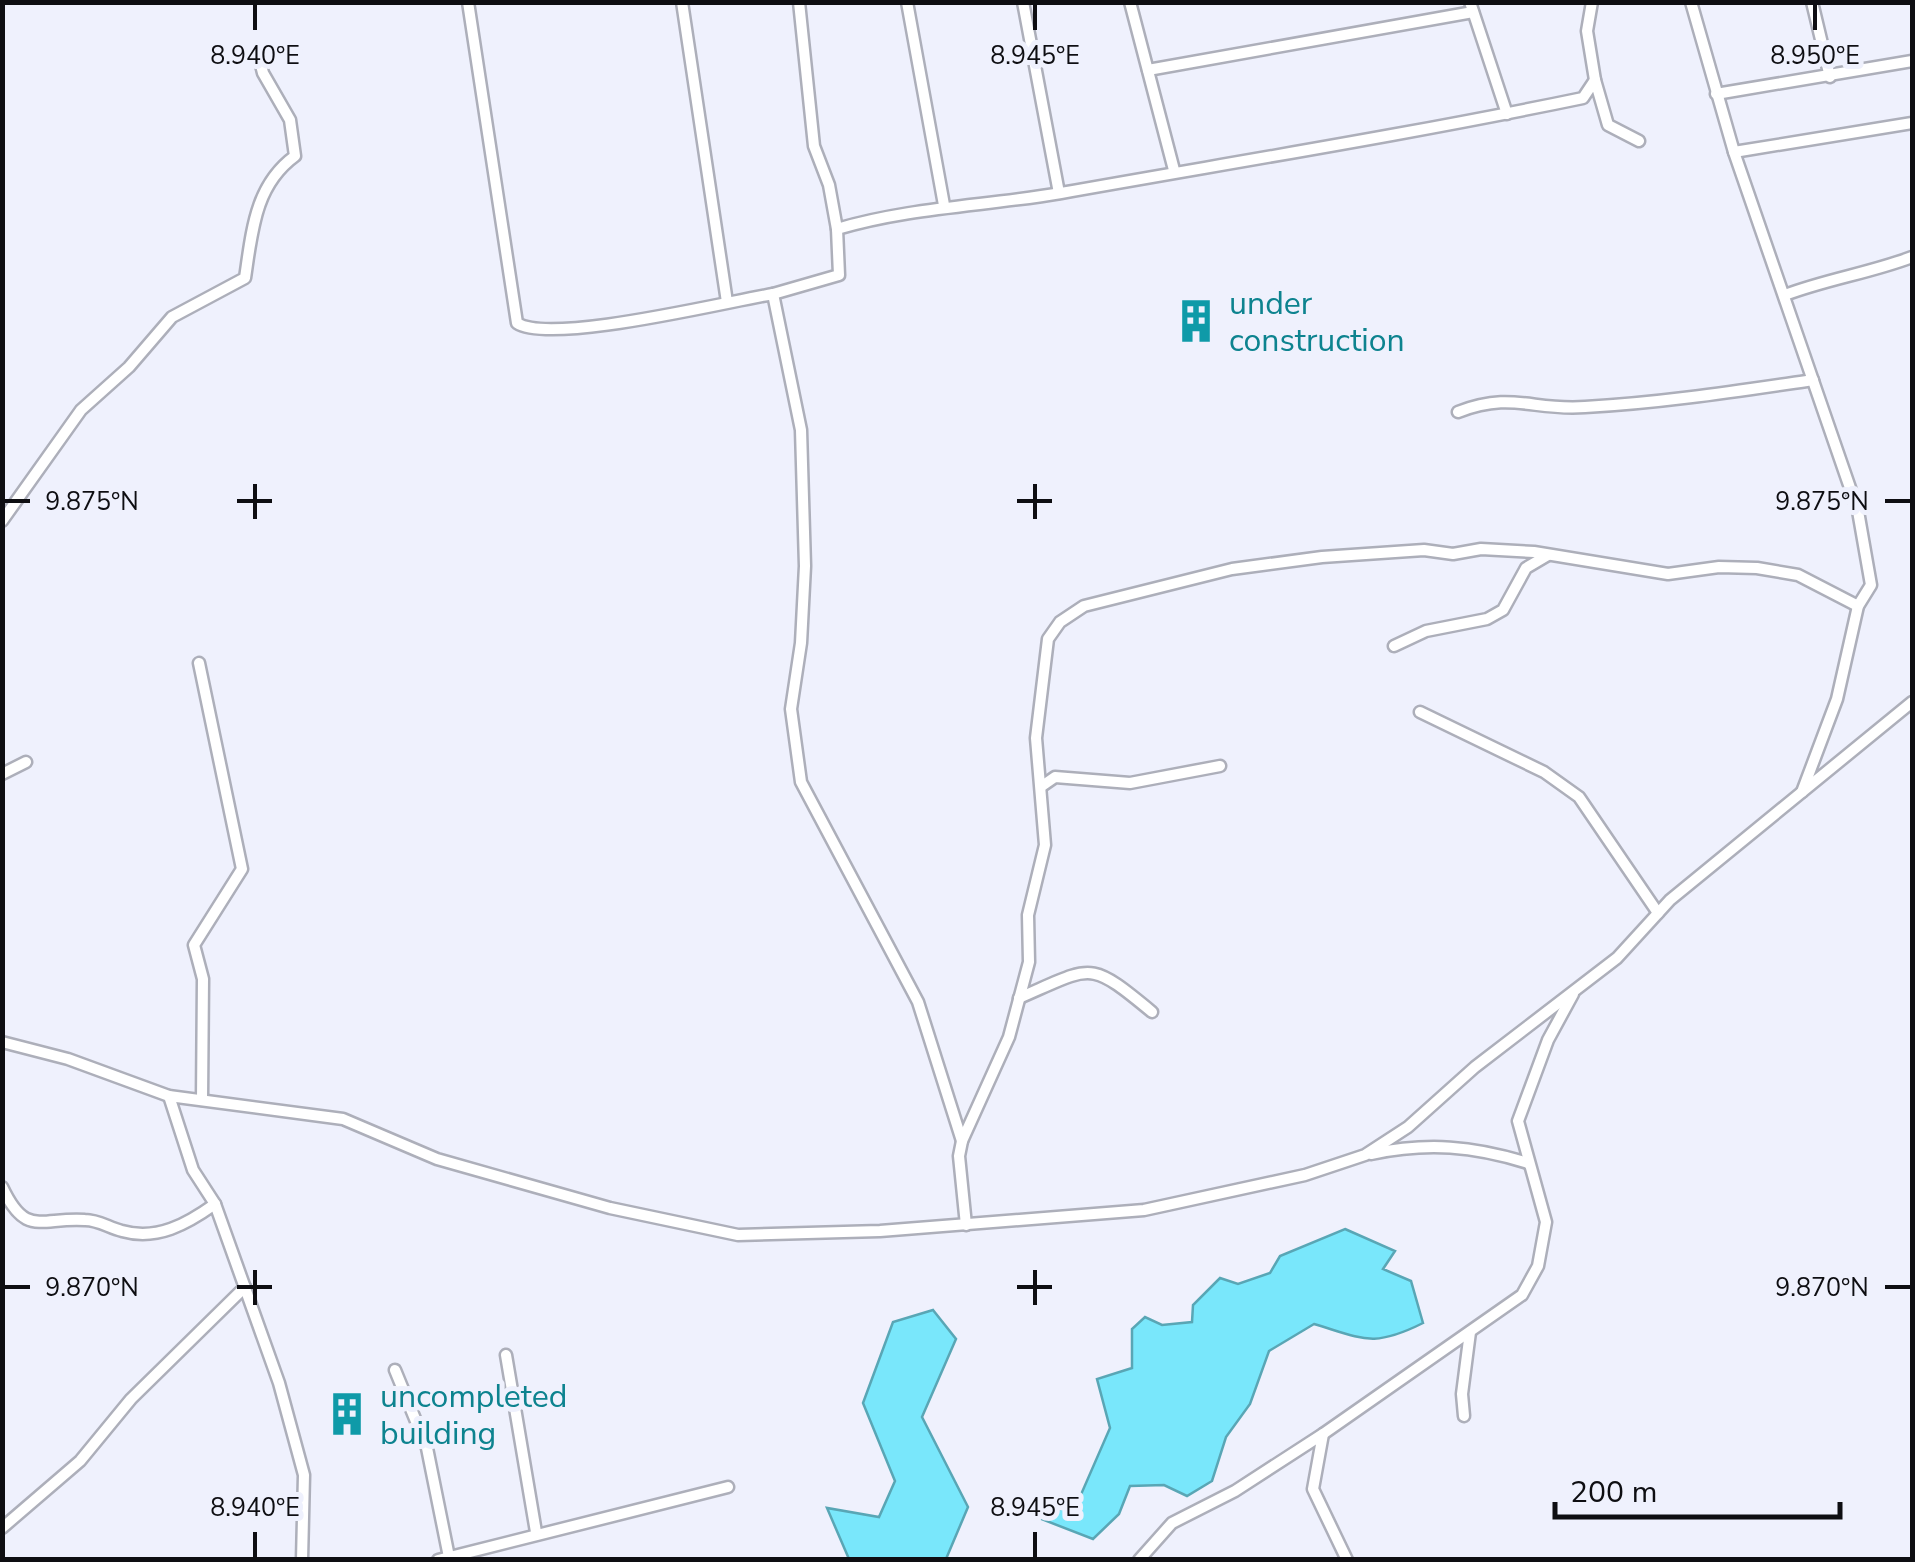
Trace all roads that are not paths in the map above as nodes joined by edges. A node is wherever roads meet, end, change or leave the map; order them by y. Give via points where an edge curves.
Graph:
1 (468, 2) edge
2 (682, 2) edge
3 (907, 2) edge
4 (1023, 2) edge
5 (1130, 2) edge
6 (1592, 2) edge
7 (1691, 2) edge
8 (1812, 2) edge
9 (800, 3) edge
10 (1472, 7) edge
11 (258, 53) dead end
12 (1912, 61) edge
13 (1148, 70) junction
14 (1830, 77) junction
15 (1595, 80) junction
16 (1716, 94) junction
17 (1507, 114) junction
18 (1912, 124) edge
19 (1639, 140) dead end
20 (1734, 152) junction
21 (1174, 170) junction
22 (1059, 193) junction
23 (944, 205) junction
24 (838, 229) junction
25 (1912, 257) edge
26 (773, 294) junction
27 (1785, 295) junction
28 (726, 302) junction
29 (1813, 380) junction
30 (1458, 412) dead end
31 (2, 521) edge
32 (1549, 555) junction
33 (1858, 606) junction
34 (1394, 646) dead end
35 (199, 663) dead end
36 (1912, 702) edge
37 (1420, 712) dead end
38 (26, 762) dead end
39 (1220, 766) dead end
40 (2, 774) edge
41 (1042, 786) junction
42 (1801, 793) junction
43 (1658, 914) junction
44 (1576, 988) junction
45 (1019, 998) junction
46 (1152, 1012) dead end
47 (2, 1042) edge
48 (170, 1096) junction
49 (202, 1100) junction
50 (962, 1142) junction
51 (1365, 1155) junction
52 (1528, 1163) junction
53 (2, 1186) edge
54 (215, 1204) junction
55 (966, 1226) junction
56 (245, 1286) junction
57 (1470, 1332) junction
58 (506, 1355) dead end
59 (395, 1370) dead end
60 (1464, 1416) dead end
61 (1322, 1434) junction
62 (728, 1487) dead end
63 (2, 1528) edge
64 (536, 1532) junction
65 (443, 1558) edge
66 (302, 1560) edge
67 (1139, 1560) edge
68 (1347, 1560) edge

1 - 28 street via 517,324 528,331 570,330
2 - 28 street
3 - 23 street
4 - 22 street
5 - 13 street
6 - 15 street via 1588,31
7 - 16 street
8 - 14 street
9 - 24 street via 814,146
10 - 13 street
10 - 17 street
11 - 31 street via 290,120 295,156 272,172 259,200 244,278 172,317 81,410
12 - 14 street
13 - 21 street
14 - 16 street
15 - 17 street via 1582,98
15 - 19 street via 1608,125
16 - 20 street
17 - 21 street
18 - 20 street
20 - 27 street
21 - 22 street
22 - 23 street
23 - 24 street
24 - 26 street via 839,274
25 - 27 street
26 - 28 street
26 - 50 street via 801,430 805,566 791,709 801,782 918,1002
27 - 29 street
29 - 30 street via 1623,405 1555,409 1490,400
29 - 33 street via 1870,565 1870,585
32 - 33 street via 1668,574 1719,566 1798,575
32 - 34 street via 1526,568 1502,610 1487,619 1426,631
32 - 41 street via 1481,549 1322,557 1232,569 1084,606 1048,639 1036,738
33 - 42 street via 1838,699
35 - 49 street via 242,869 194,945 203,980
36 - 42 street
37 - 43 street via 1579,796
38 - 40 street
39 - 41 street via 1130,782 1055,777
41 - 45 street via 1045,845 1028,915 1029,962
42 - 43 street
43 - 44 street
44 - 51 street
44 - 52 street via 1518,1121
45 - 46 street via 1063,976 1093,971 1119,981
45 - 50 street via 992,1084
47 - 48 street
48 - 49 street
48 - 54 street via 193,1170
49 - 55 street via 343,1119 436,1158 610,1208 738,1235
50 - 55 street
51 - 52 street via 1446,1144
51 - 55 street via 1144,1210
52 - 57 street via 1546,1222 1538,1266 1522,1295
53 - 54 street via 30,1223 87,1220 137,1234 174,1229
54 - 56 street
56 - 63 street via 130,1399 80,1461
56 - 66 street via 304,1475
57 - 60 street
57 - 61 street
58 - 64 street
59 - 65 street via 427,1448
61 - 67 street via 1172,1523
61 - 68 street via 1314,1489
62 - 64 street
64 - 65 street

